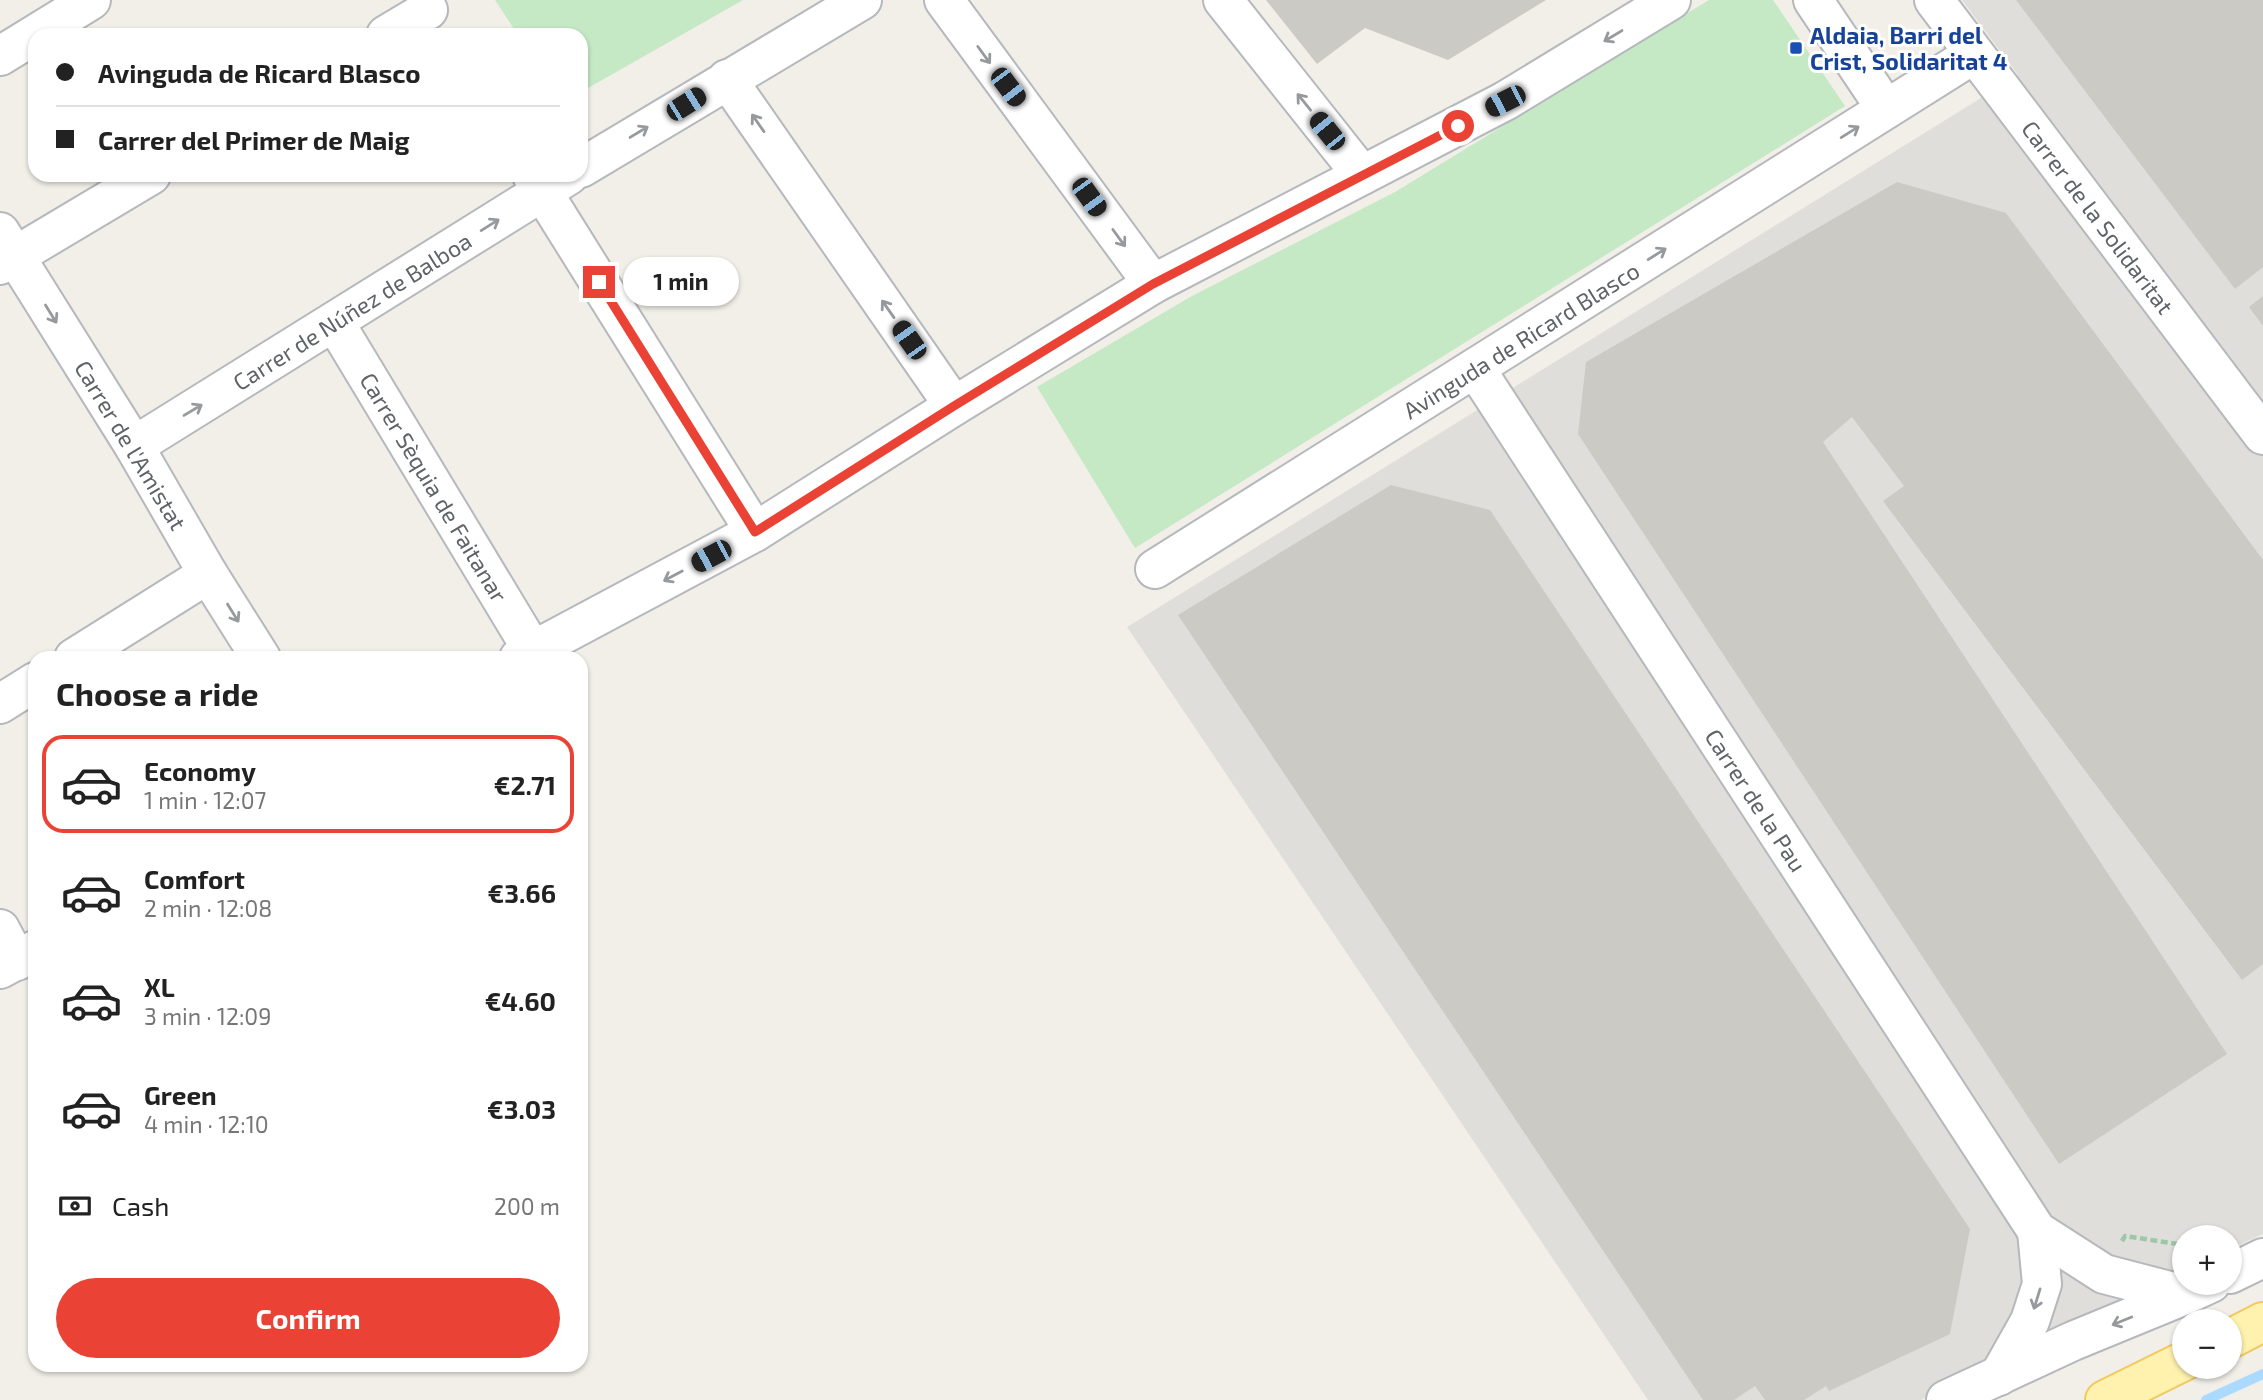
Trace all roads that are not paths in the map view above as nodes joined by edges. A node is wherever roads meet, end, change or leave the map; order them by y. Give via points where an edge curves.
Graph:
1 (91, 0) edge
2 (862, 0) edge
3 (944, 0) edge
4 (1223, 0) edge
5 (1671, 0) edge
6 (1813, 0) edge
7 (1934, 0) edge
8 (431, 15) edge
9 (45, 28) edge
10 (402, 28) edge
11 (28, 38) edge
12 (1975, 54) junction
13 (0, 55) edge
14 (727, 79) junction
15 (1886, 109) junction
16 (588, 164) edge
17 (1362, 175) junction
18 (137, 182) edge
19 (545, 182) edge
20 (549, 182) edge
21 (5, 251) edge
22 (1153, 284) junction
23 (335, 323) junction
24 (1475, 368) junction
25 (954, 406) junction
26 (2263, 435) edge
27 (134, 446) junction
28 (755, 532) junction
29 (1155, 569) dead end
30 (208, 574) junction
31 (85, 651) edge
32 (257, 651) edge
33 (524, 651) edge
34 (532, 651) edge
35 (28, 686) edge
36 (0, 704) edge
37 (2037, 1231) junction
38 (2263, 1258) edge
39 (2242, 1268) edge
40 (2172, 1285) edge
41 (2184, 1295) edge
42 (2263, 1322) edge
43 (2242, 1333) edge
44 (2172, 1367) edge
45 (1999, 1376) junction
46 (1946, 1400) edge
47 (2105, 1400) edge

1 - 9 street
2 - 14 street
3 -> 22 street
17 -> 4 street
5 -> 17 street via 1505,101
6 - 15 street
7 - 12 street, Carrer de la Solidaritat
8 - 10 street
11 - 13 street
12 - 15 street, Avinguda de Ricard Blasco
12 - 26 street, Carrer de la Solidaritat
16 -> 14 street
25 -> 14 street
24 -> 15 street, Avinguda de Ricard Blasco
17 - 22 street
18 - 21 street
23 -> 19 street, Carrer de Núñez de Balboa
20 - 28 street
21 -> 27 street, Carrer de l'Amistat
22 - 25 street
27 -> 23 street, Carrer de Núñez de Balboa
23 - 33 street, Carrer Sèquia de Faitanar
24 - 29 street, Avinguda de Ricard Blasco
24 - 37 street, Carrer de la Pau
25 - 28 street
27 - 30 street, Carrer de l'Amistat
28 -> 34 street
30 - 31 street
30 -> 32 street, Carrer de l'Amistat
35 - 36 street
37 - 40 street via 2104,1274
37 -> 45 street via 2042,1284 2031,1321
38 - 39 street
41 -> 45 street
42 - 43 main road
44 - 47 main road
45 - 46 street

